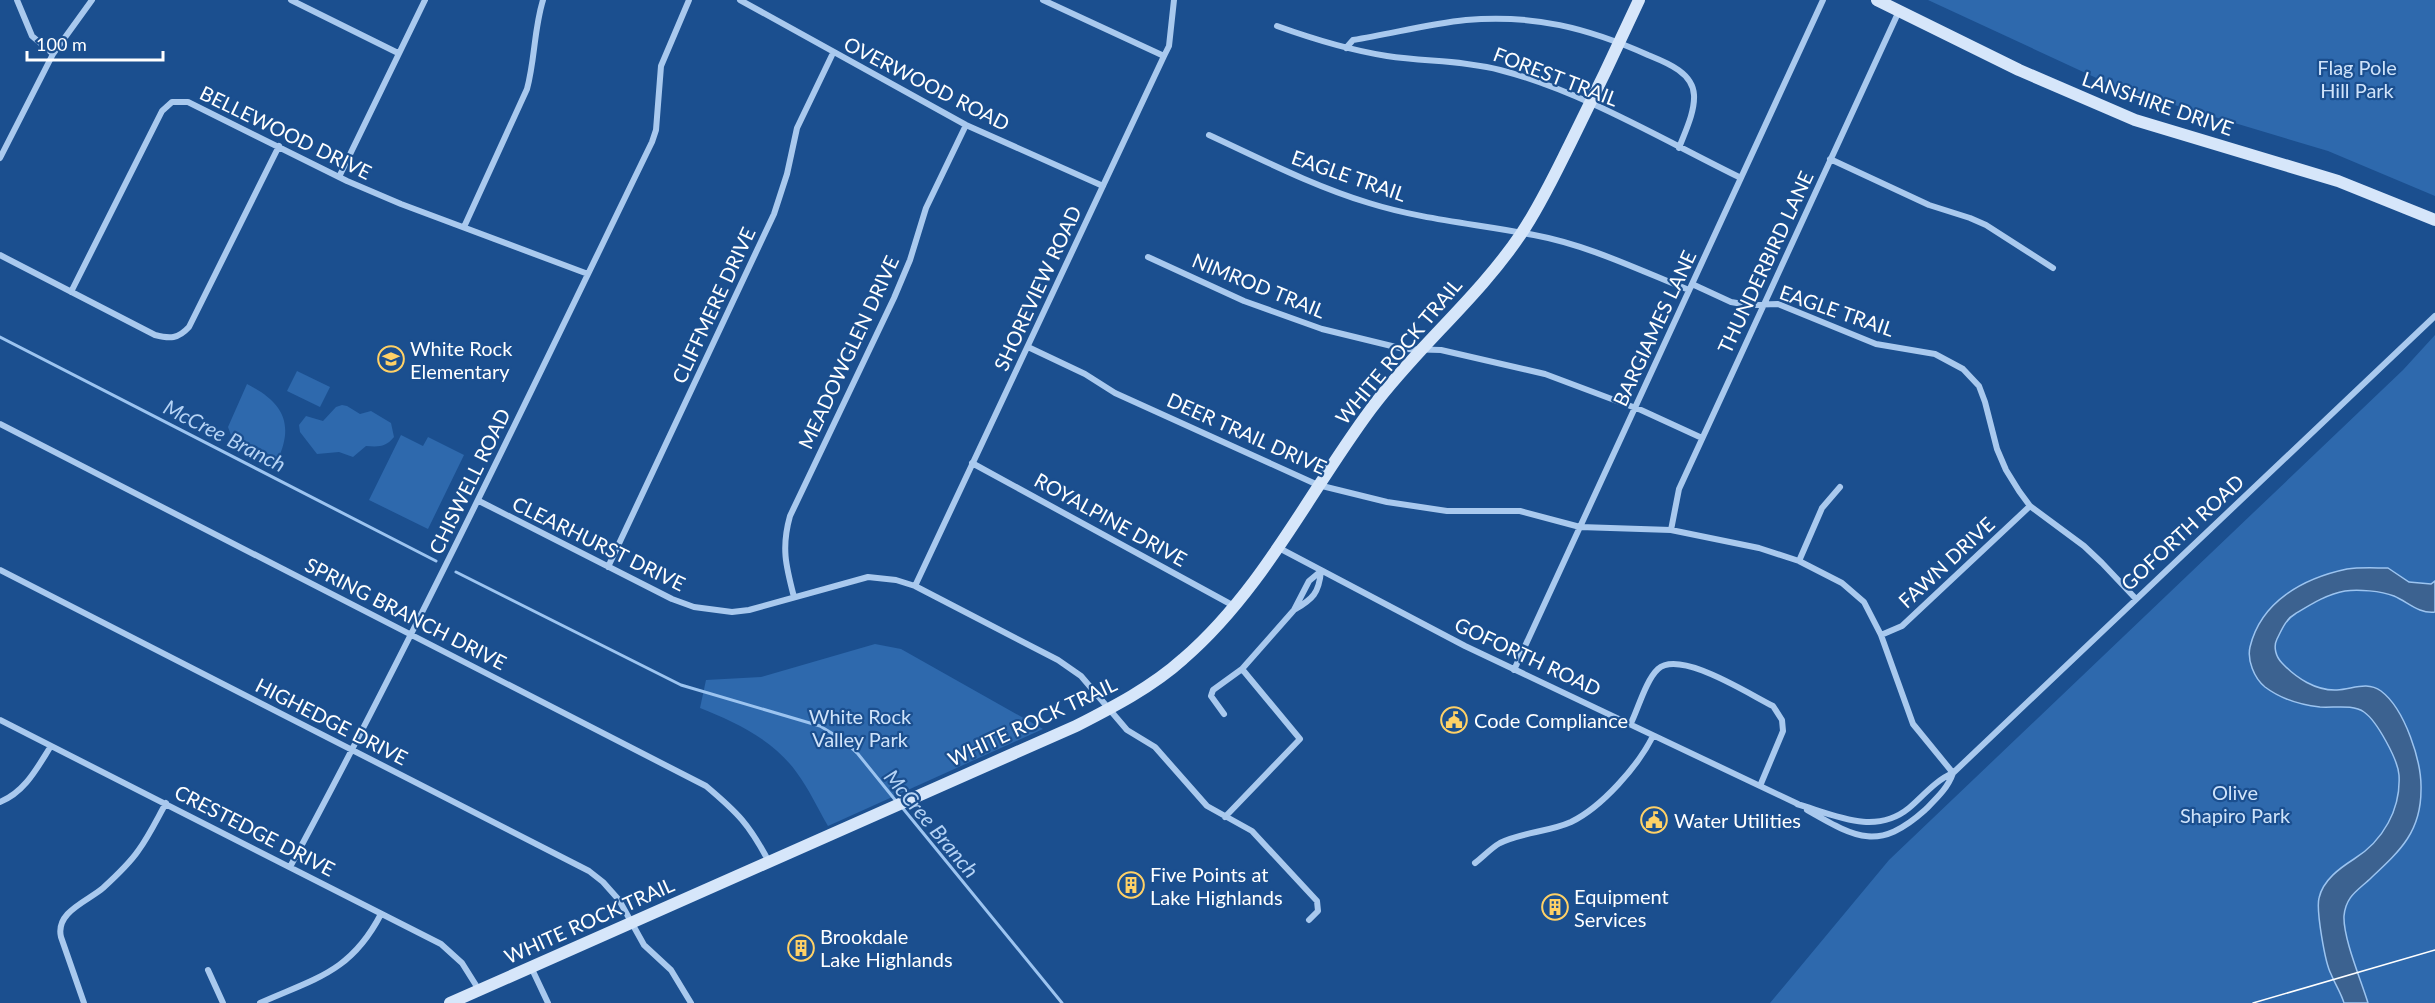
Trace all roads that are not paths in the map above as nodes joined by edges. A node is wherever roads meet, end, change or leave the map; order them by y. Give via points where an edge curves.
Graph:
1 (17, 0) edge
2 (92, 0) edge
3 (291, 0) edge
4 (425, 0) edge
5 (543, 0) edge
6 (689, 0) edge
7 (740, 0) edge
8 (1043, 0) edge
9 (1174, 0) edge
10 (1639, 0) edge
11 (1823, 0) edge
12 (1877, 0) edge
13 (1899, 11) junction
14 (1277, 26) dead end
15 (1620, 42) junction
16 (1346, 48) junction
17 (398, 53) junction
18 (833, 53) junction
19 (53, 54) junction
20 (1164, 56) junction
21 (1590, 104) junction
22 (966, 125) junction
23 (1209, 135) dead end
24 (279, 146) junction
25 (1679, 148) junction
26 (0, 158) edge
27 (1830, 159) junction
28 (339, 177) junction
29 (1741, 178) junction
30 (1102, 186) junction
31 (2435, 220) edge
32 (464, 227) junction
33 (1522, 233) junction
34 (0, 255) edge
35 (1148, 257) dead end
36 (2053, 268) dead end
37 (588, 274) junction
38 (1691, 287) junction
39 (70, 292) junction
40 (1764, 304) junction
41 (2435, 316) edge
42 (1028, 346) junction
43 (1422, 349) junction
44 (1635, 408) junction
45 (0, 423) edge
46 (1702, 438) junction
47 (972, 463) junction
48 (1318, 484) junction
49 (1840, 487) dead end
50 (479, 501) junction
51 (2030, 506) junction
52 (1580, 527) junction
53 (1671, 530) junction
54 (1279, 548) junction
55 (1798, 561) junction
56 (608, 567) junction
57 (0, 570) edge
58 (1321, 571) junction
59 (915, 586) junction
60 (794, 597) junction
61 (2136, 599) junction
62 (1234, 606) junction
63 (1294, 610) junction
64 (412, 634) junction
65 (1881, 635) junction
66 (1242, 669) junction
67 (1514, 670) junction
68 (1109, 709) junction
69 (1224, 714) dead end
70 (0, 720) edge
71 (1631, 723) junction
72 (1653, 735) junction
73 (51, 746) junction
74 (353, 750) junction
75 (1953, 773) junction
76 (1760, 786) junction
77 (0, 802) edge
78 (166, 803) junction
79 (1797, 804) junction
80 (1225, 817) junction
81 (769, 862) junction
82 (1475, 863) dead end
83 (290, 867) junction
84 (381, 914) junction
85 (1309, 920) dead end
86 (631, 923) junction
87 (531, 967) junction
88 (208, 970) dead end
89 (478, 990) junction
90 (84, 1003) edge
91 (223, 1003) edge
92 (260, 1003) edge
93 (450, 1003) edge
94 (548, 1003) edge
95 (691, 1003) edge

1 - 19 street via 32,36
2 - 19 street
3 - 17 street
4 - 17 street
5 - 32 street via 527,89
6 - 37 street, CHISWELL ROAD via 661,66 652,142
7 - 18 street, OVERWOOD ROAD
8 - 20 street
9 - 20 street, SHOREVIEW ROAD via 1169,46
10 - 15 street, WHITE ROCK TRAIL
11 - 29 street, BARGIAMES LANE
12 - 13 street, LANSHIRE DRIVE
13 - 27 street, THUNDERBIRD LANE
13 - 31 street, LANSHIRE DRIVE via 2019,70 2135,120 2338,181
14 - 16 street, FOREST TRAIL
15 - 16 street, FOREST TRAIL via 1546,22 1488,19 1353,40
15 - 21 street, WHITE ROCK TRAIL
15 - 25 street, FOREST TRAIL via 1675,66 1688,80 1695,94
16 - 21 street, FOREST TRAIL via 1474,64
17 - 28 street
18 - 22 street, OVERWOOD ROAD
18 - 56 street, CLIFFMERE DRIVE via 796,128 774,214
19 - 26 street
20 - 30 street, SHOREVIEW ROAD
21 - 25 street, FOREST TRAIL
21 - 33 street, WHITE ROCK TRAIL
22 - 30 street, OVERWOOD ROAD
22 - 60 street, MEADOWGLEN DRIVE via 926,208 894,298 790,516 784,544
23 - 33 street, EAGLE TRAIL via 1306,180 1370,204
24 - 28 street, BELLEWOOD DRIVE
24 - 39 street, BELLEWOOD DRIVE via 188,102 172,102 162,111
24 - 39 street via 189,327 182,334 174,338 155,335
25 - 29 street, FOREST TRAIL
27 - 36 street via 1929,205 1986,225
27 - 40 street, THUNDERBIRD LANE
28 - 32 street, BELLEWOOD DRIVE
29 - 38 street, BARGIAMES LANE
30 - 42 street, SHOREVIEW ROAD
32 - 37 street, BELLEWOOD DRIVE
33 - 38 street, EAGLE TRAIL via 1574,245
33 - 43 street, WHITE ROCK TRAIL
34 - 39 street
35 - 43 street, NIMROD TRAIL via 1278,315 1341,334
37 - 50 street, CHISWELL ROAD
38 - 40 street, EAGLE TRAIL via 1731,302
38 - 44 street, BARGIAMES LANE
40 - 46 street, THUNDERBIRD LANE
40 - 51 street, EAGLE TRAIL via 1778,304 1876,344 1935,354 1964,369 1979,386 2006,470
41 - 61 street, GOFORTH ROAD
42 - 47 street, SHOREVIEW ROAD
42 - 48 street, DEER TRAIL DRIVE via 1114,393
43 - 44 street, NIMROD TRAIL via 1545,374
43 - 48 street, WHITE ROCK TRAIL via 1383,393
44 - 46 street, NIMROD TRAIL
44 - 52 street, BARGIAMES LANE
45 - 64 street, SPRING BRANCH DRIVE
46 - 53 street, THUNDERBIRD LANE via 1679,489
47 - 59 street, SHOREVIEW ROAD
47 - 62 street, ROYALPINE DRIVE
48 - 52 street, DEER TRAIL DRIVE via 1415,508 1520,511
48 - 54 street, WHITE ROCK TRAIL
49 - 55 street via 1822,508
50 - 56 street, CLEARHURST DRIVE
50 - 64 street, CHISWELL ROAD
51 - 61 street, EAGLE TRAIL via 2084,546
51 - 65 street, FAWN DRIVE via 1902,626
52 - 53 street, DEER TRAIL DRIVE
52 - 67 street, BARGIAMES LANE
53 - 55 street, DEER TRAIL DRIVE via 1759,548
54 - 58 street, GOFORTH ROAD
54 - 62 street, WHITE ROCK TRAIL
55 - 65 street, DEER TRAIL DRIVE via 1855,592
56 - 60 street, CLEARHURST DRIVE via 694,608 748,610
57 - 74 street, HIGHEDGE DRIVE
58 - 63 street via 1309,581
58 - 63 street via 1320,587 1310,601
58 - 67 street, GOFORTH ROAD
59 - 60 street, CLEARHURST DRIVE via 868,577
59 - 68 street, CLEARHURST DRIVE via 1070,668
61 - 75 street, GOFORTH ROAD
62 - 68 street, WHITE ROCK TRAIL via 1179,663
63 - 66 street
64 - 74 street, CHISWELL ROAD
64 - 81 street, SPRING BRANCH DRIVE via 706,786 751,829
65 - 75 street, DEER TRAIL DRIVE via 1913,724
66 - 69 street via 1213,690 1211,696
66 - 80 street via 1300,739
67 - 71 street, GOFORTH ROAD
68 - 80 street, CLEARHURST DRIVE via 1127,730 1155,747 1207,806
68 - 81 street, WHITE ROCK TRAIL
70 - 73 street, CRESTEDGE DRIVE
71 - 72 street, GOFORTH ROAD
71 - 76 street via 1660,667 1676,663 1697,668 1779,712 1783,731
72 - 76 street, GOFORTH ROAD
72 - 82 street via 1629,771 1583,815 1570,823 1502,842
73 - 77 street via 25,785
73 - 78 street, CRESTEDGE DRIVE
74 - 83 street, CHISWELL ROAD
74 - 86 street, HIGHEDGE DRIVE via 589,871 619,900
75 - 79 street, GOFORTH ROAD via 1906,810 1880,822 1849,819
75 - 79 street, GOFORTH ROAD via 1950,783 1927,808 1905,827 1882,836 1859,836
76 - 79 street, GOFORTH ROAD
78 - 83 street, CRESTEDGE DRIVE
78 - 90 street via 138,852 102,889 70,912 59,931
80 - 85 street, CLEARHURST DRIVE via 1252,831 1317,901 1318,911
81 - 86 street, WHITE ROCK TRAIL
83 - 84 street, CRESTEDGE DRIVE
84 - 89 street, CRESTEDGE DRIVE via 441,944 462,963
84 - 92 street via 365,943 346,962
86 - 87 street, WHITE ROCK TRAIL
86 - 95 street, HIGHEDGE DRIVE via 644,945 672,970
87 - 89 street, WHITE ROCK TRAIL
87 - 94 street
88 - 91 street
89 - 93 street, WHITE ROCK TRAIL

